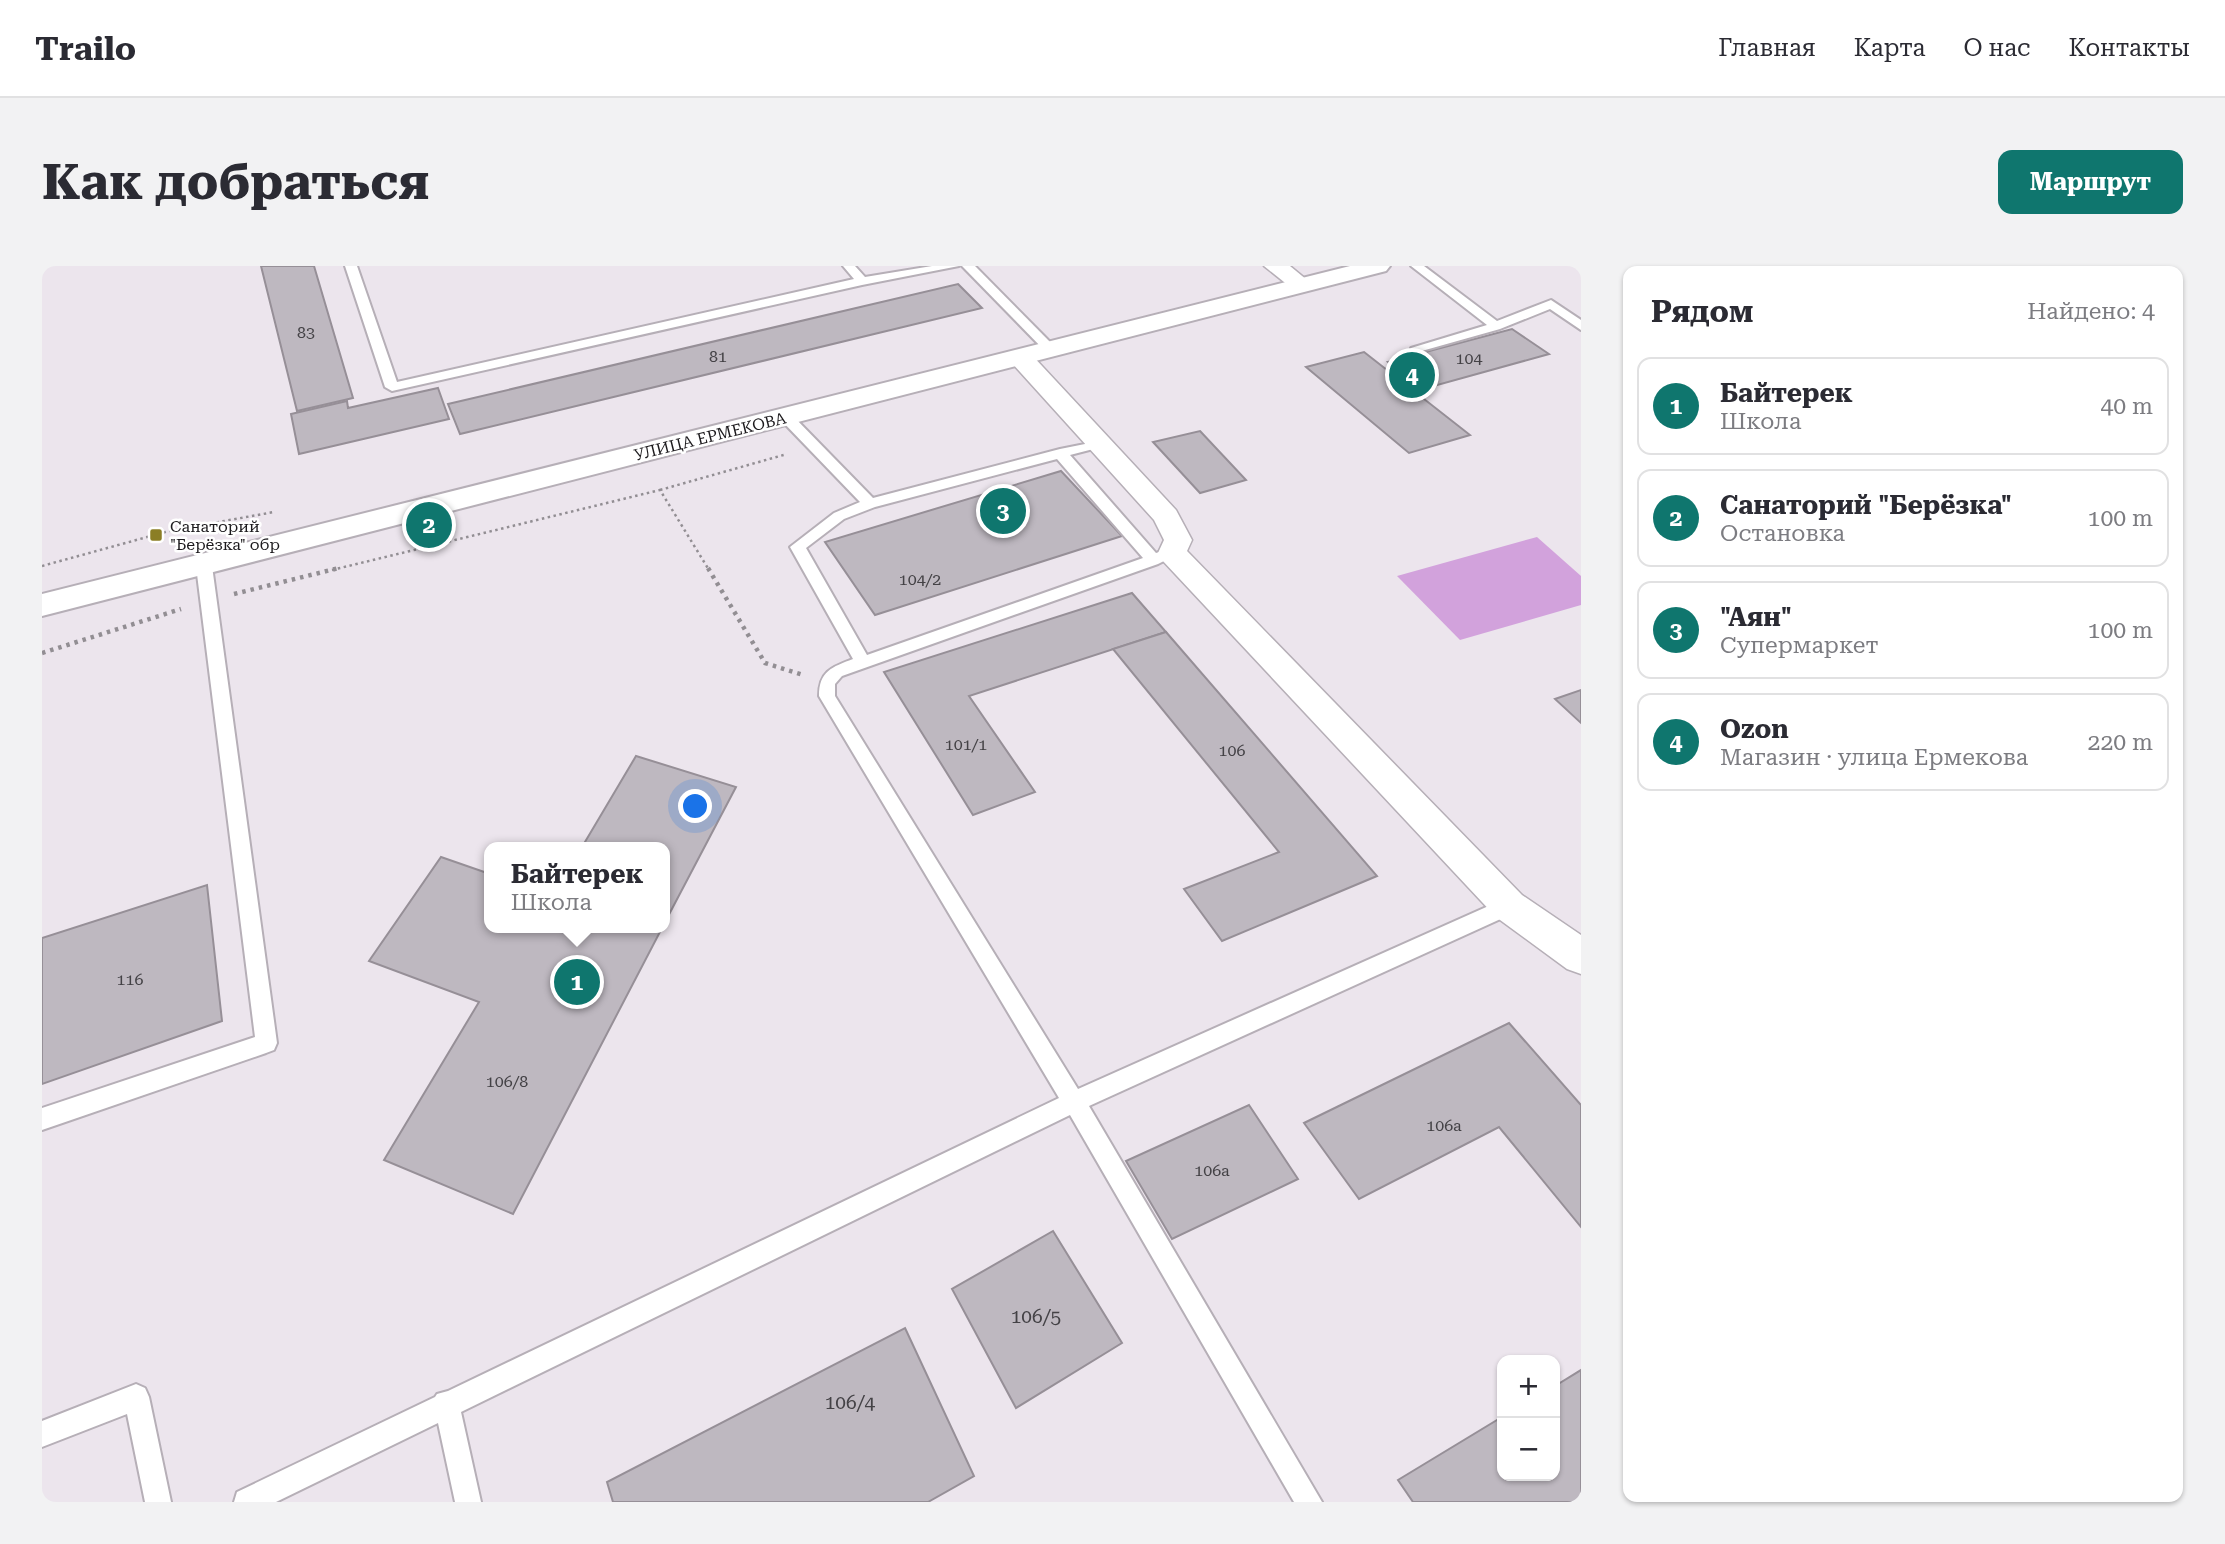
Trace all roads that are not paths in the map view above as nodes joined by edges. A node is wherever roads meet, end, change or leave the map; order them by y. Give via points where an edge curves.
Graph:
1 (351, 266) edge
2 (849, 266) edge
3 (953, 266) edge
4 (968, 266) edge
5 (1275, 266) edge
6 (1378, 266) edge
7 (1417, 266) edge
8 (862, 281) junction
9 (1302, 285) junction
10 (1496, 326) junction
11 (1581, 326) edge
12 (1050, 349) junction
13 (1415, 351) dead end
14 (1020, 357) junction
15 (786, 417) junction
16 (1100, 443) junction
17 (1060, 453) junction
18 (870, 504) junction
19 (1163, 556) junction
20 (204, 566) junction
21 (42, 605) edge
22 (863, 662) junction
23 (1509, 906) junction
24 (1581, 957) edge
25 (1074, 1102) junction
26 (42, 1119) edge
27 (446, 1404) junction
28 (42, 1434) edge
29 (158, 1502) edge
30 (247, 1502) edge
31 (468, 1502) edge
32 (1309, 1502) edge

1 - 8 lane via 392,387
2 - 8 lane
3 - 8 lane
4 - 12 lane
5 - 9 street
6 - 9 main road, УЛИЦА ЕРМЕКОВА
7 - 10 lane
9 - 12 main road, УЛИЦА ЕРМЕКОВА
10 - 11 lane via 1551,304
10 - 13 lane
12 - 14 main road, УЛИЦА ЕРМЕКОВА
14 - 15 main road, УЛИЦА ЕРМЕКОВА
14 - 16 street
15 - 18 lane
15 - 20 main road, УЛИЦА ЕРМЕКОВА
16 - 17 lane
16 - 19 street via 1166,516 1178,540
17 - 18 lane
17 - 19 lane
18 - 22 lane via 839,516 798,547
19 - 22 lane
19 - 23 street
20 - 21 main road, УЛИЦА ЕРМЕКОВА
20 - 26 lane via 266,1043
22 - 25 lane via 835,672 827,682 827,696
23 - 24 street
23 - 25 lane
25 - 27 lane
25 - 32 lane
27 - 30 lane
27 - 31 lane
28 - 29 lane via 136,1397

